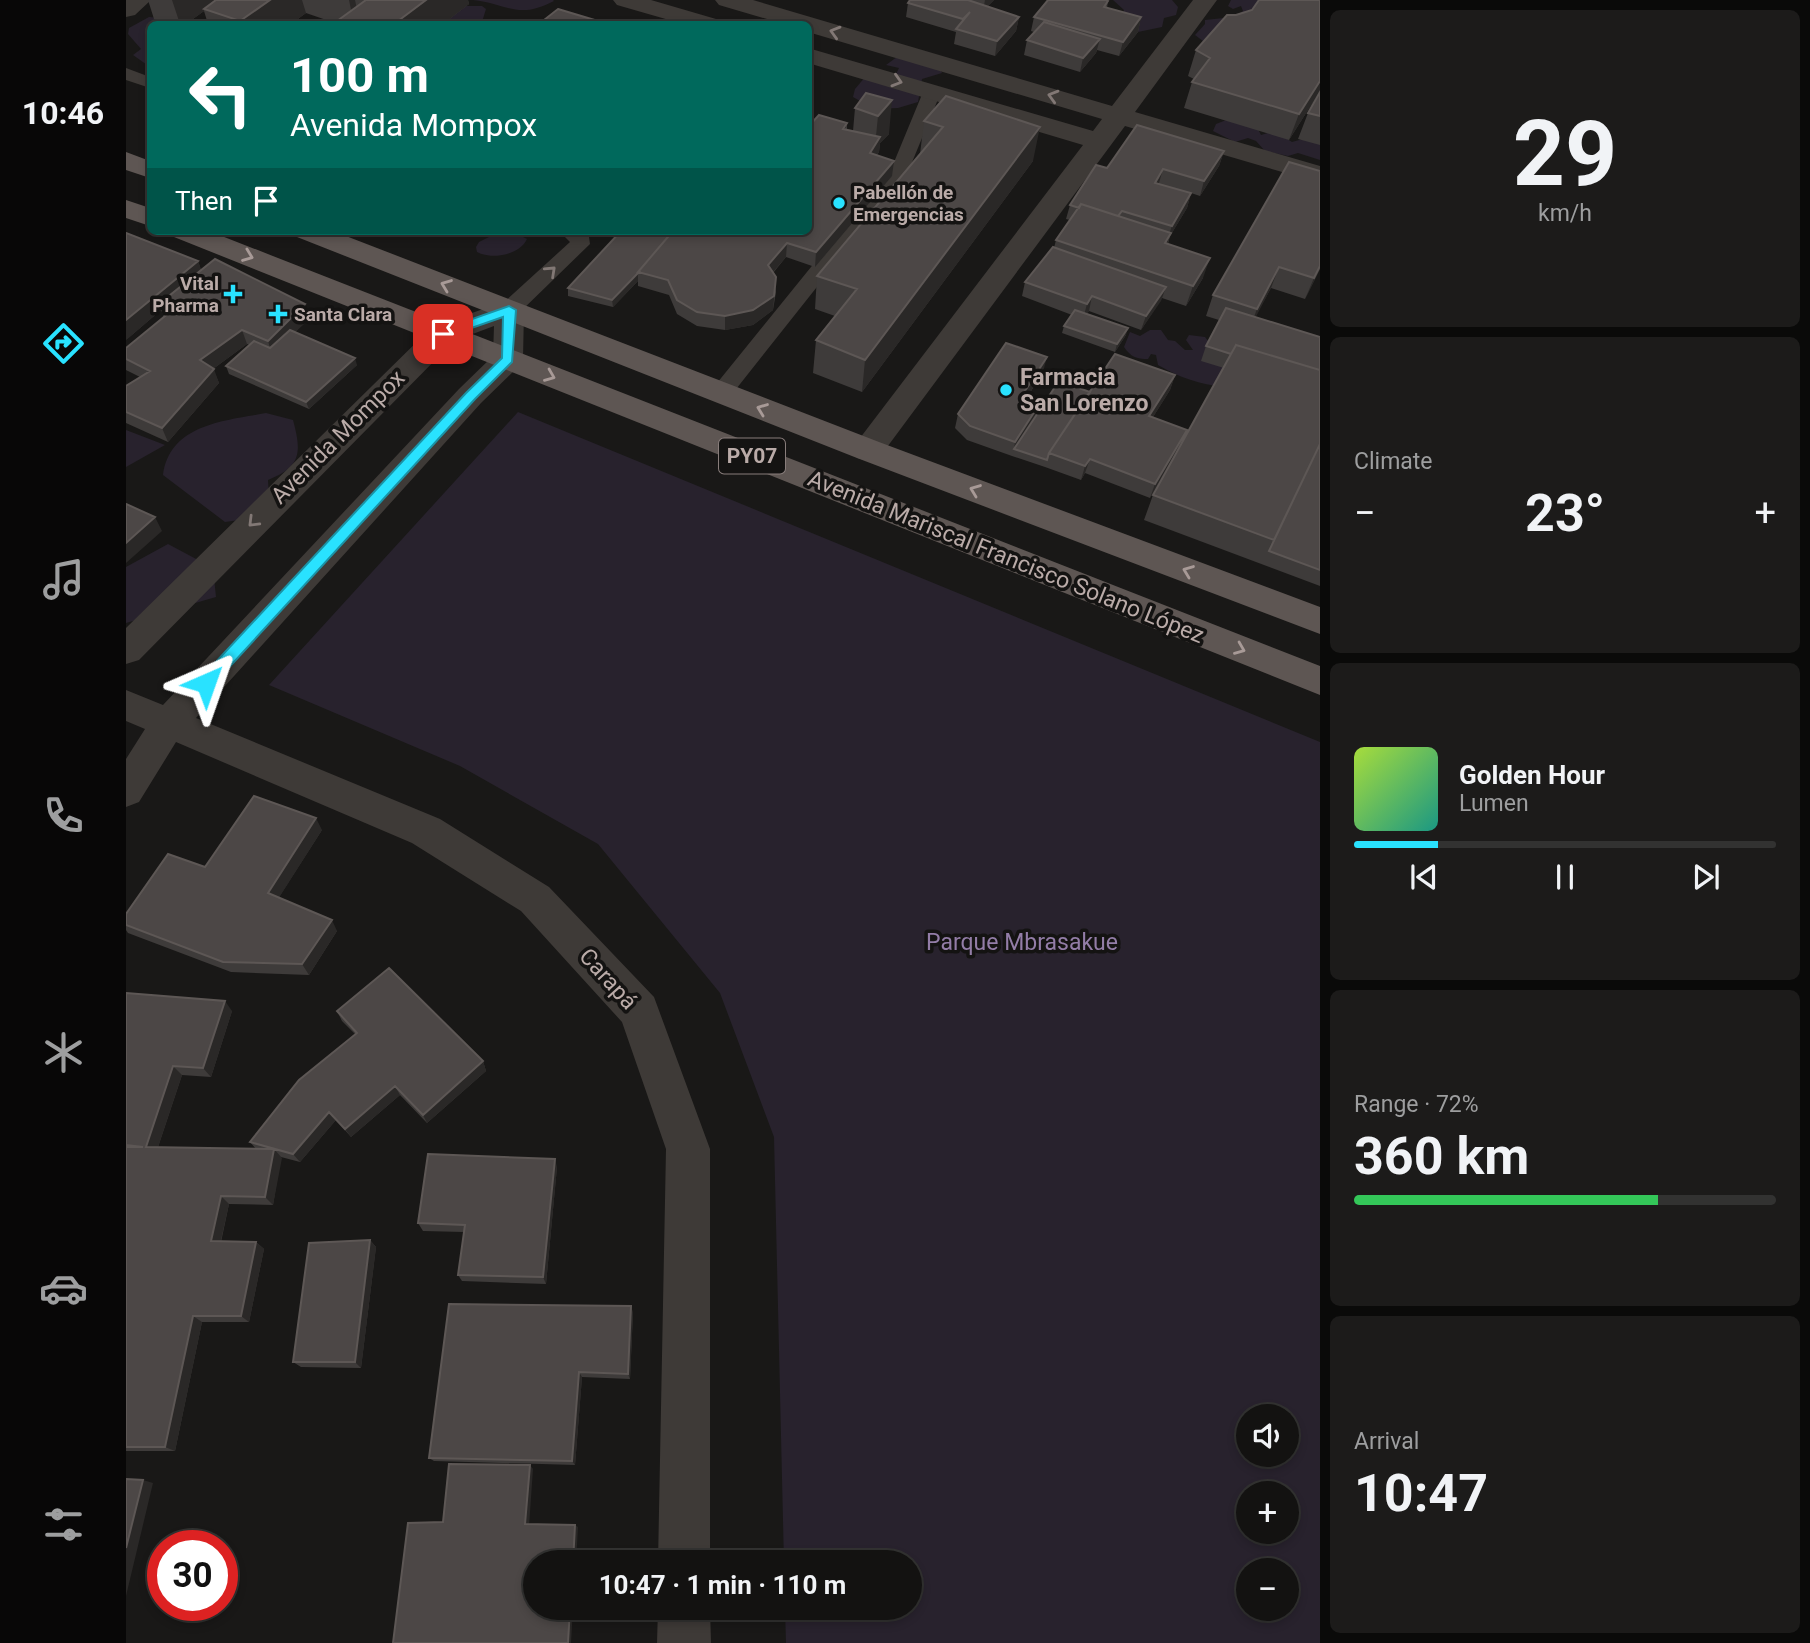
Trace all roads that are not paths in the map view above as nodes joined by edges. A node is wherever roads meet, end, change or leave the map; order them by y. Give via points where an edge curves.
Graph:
1 (139, 0) edge
2 (625, 0) edge
3 (727, 0) edge
4 (1205, 0) edge
5 (126, 10) edge
6 (697, 21) edge
7 (799, 21) edge
8 (812, 25) edge
9 (812, 56) edge
10 (126, 74) edge
11 (147, 82) edge
12 (932, 92) junction
13 (1119, 115) junction
14 (1099, 141) junction
15 (126, 160) edge
16 (147, 169) edge
17 (1320, 175) edge
18 (126, 208) edge
19 (147, 217) edge
20 (194, 235) edge
21 (317, 235) edge
22 (576, 235) edge
23 (509, 310) junction
24 (443, 334) junction
25 (508, 359) junction
26 (721, 393) junction
27 (869, 450) junction
28 (1320, 621) edge
29 (126, 650) edge
30 (1320, 681) edge
31 (126, 705) edge
32 (168, 724) junction
33 (126, 791) edge
34 (684, 1550) edge
35 (684, 1620) edge
36 (684, 1643) edge

1 - 5 street
2 - 6 street
7 -> 3 street
4 - 13 street
13 -> 8 street
9 -> 12 street
10 - 11 lane
12 - 14 street
12 - 26 lane via 901,168
13 - 14 street
13 - 17 street
14 - 27 street
15 - 16 main road
18 - 19 main road
20 -> 24 main road, Avenida Mariscal Francisco Solano López / PY07
23 -> 21 main road, Avenida Mariscal Francisco Solano López / PY07
23 -> 22 lane via 580,244
23 - 24 street, Avenida Mompox
23 - 25 street
23 - 26 main road, Avenida Mariscal Francisco Solano López / PY07
24 - 25 main road, Avenida Mariscal Francisco Solano López / PY07
24 -> 29 street, Avenida Mompox
25 -> 30 main road, Avenida Mariscal Francisco Solano López / PY07
25 - 32 street
27 -> 26 main road, Avenida Mariscal Francisco Solano López / PY07
28 -> 27 main road, Avenida Mariscal Francisco Solano López / PY07
31 - 32 street, Carapá
32 - 33 street
32 - 34 street, Carapá via 426,831 535,899 639,1011 688,1149
35 - 36 street

